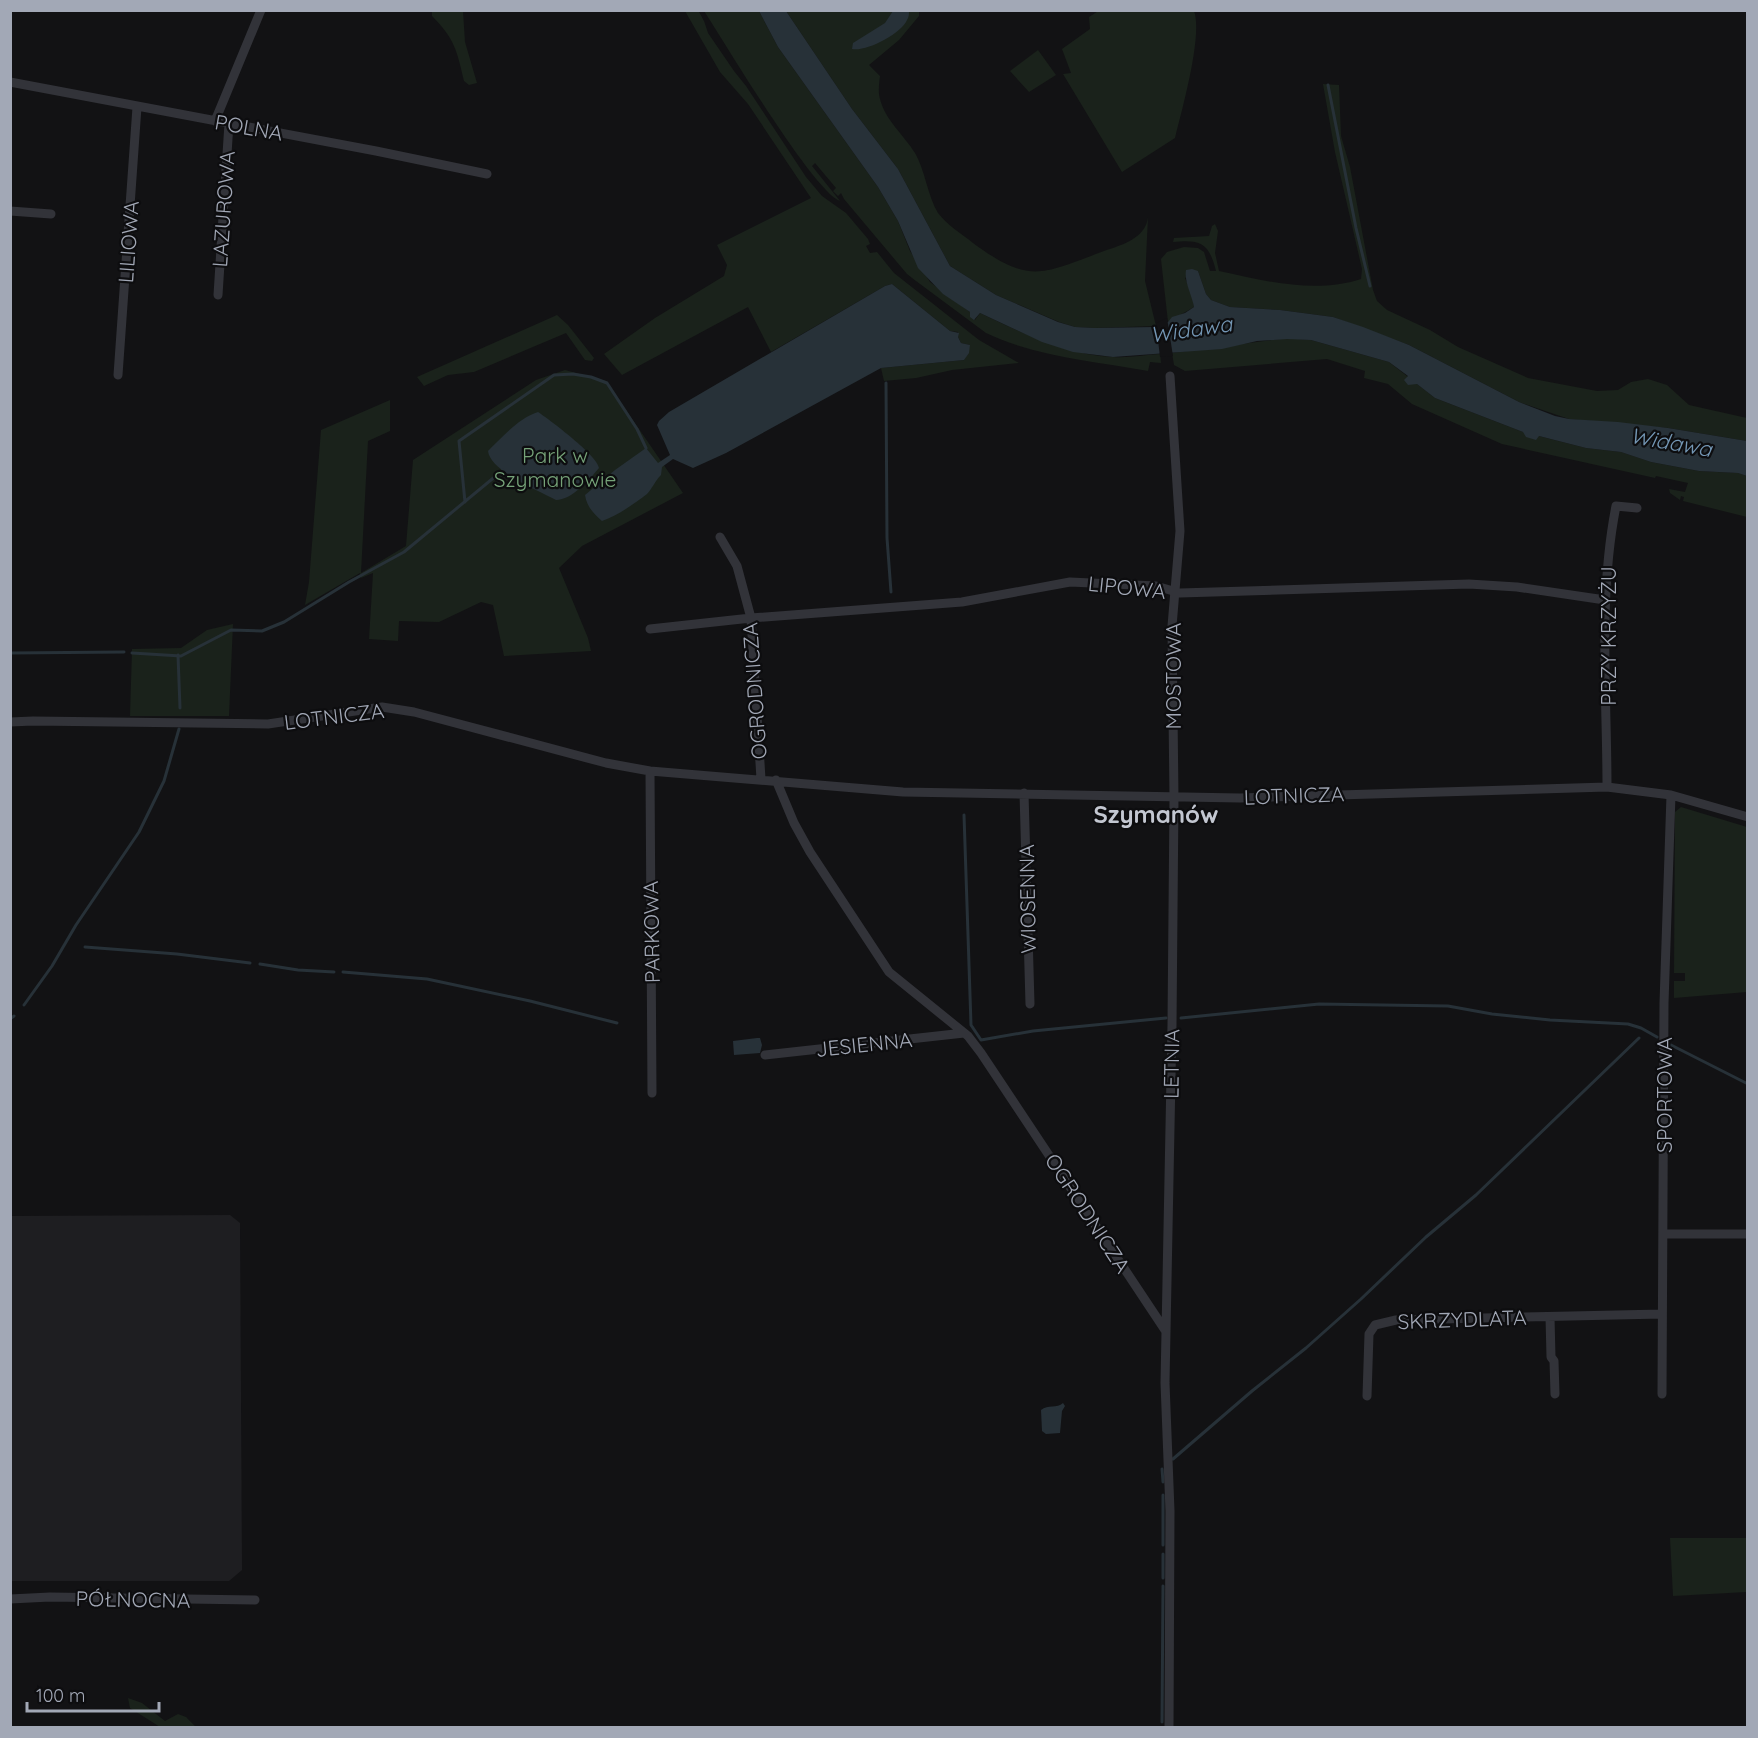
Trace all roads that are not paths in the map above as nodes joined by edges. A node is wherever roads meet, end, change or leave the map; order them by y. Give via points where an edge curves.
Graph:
1 (261, 11) edge
2 (10, 82) edge
3 (137, 107) junction
4 (215, 121) junction
5 (229, 123) junction
6 (487, 174) dead end
7 (10, 211) edge
8 (51, 214) dead end
9 (218, 295) dead end
10 (118, 375) dead end
11 (1170, 376) dead end
12 (1637, 508) dead end
13 (720, 537) dead end
14 (1173, 591) junction
15 (1605, 600) junction
16 (751, 618) junction
17 (650, 629) dead end
18 (10, 723) edge
19 (650, 771) junction
20 (767, 779) junction
21 (1607, 787) junction
22 (1024, 793) junction
23 (1671, 795) junction
24 (1174, 798) junction
25 (1748, 817) edge
26 (1030, 1004) dead end
27 (964, 1033) junction
28 (765, 1055) dead end
29 (652, 1093) dead end
30 (1663, 1234) junction
31 (1748, 1234) edge
32 (1662, 1314) junction
33 (1550, 1317) junction
34 (1165, 1330) junction
35 (1556, 1394) dead end
36 (1662, 1394) dead end
37 (1366, 1396) dead end
38 (10, 1599) edge
39 (255, 1600) dead end
40 (1169, 1728) edge

1 - 4 street
2 - 3 street, POLNA
3 - 4 street, POLNA
3 - 10 street, LILIOWA
4 - 5 street, POLNA
5 - 6 street, POLNA
5 - 9 street, LAZUROWA
7 - 8 street
11 - 14 street, MOSTOWA via 1180,531
12 - 15 street, PRZY KRZYŻU via 1616,506
13 - 16 street, OGRODNICZA via 737,566
14 - 15 street, LIPOWA via 1469,584
14 - 16 street, LIPOWA via 1156,586 1070,582 962,602
14 - 24 street, MOSTOWA
15 - 21 street, PRZY KRZYŻU
16 - 17 street, LIPOWA
16 - 20 street, OGRODNICZA
18 - 19 street, LOTNICZA via 268,724 382,707
19 - 20 street, LOTNICZA
19 - 29 street, PARKOWA
20 - 22 street, LOTNICZA via 903,792
20 - 27 street, OGRODNICZA via 889,972
21 - 23 street, LOTNICZA
21 - 24 street, LOTNICZA
22 - 24 street, LOTNICZA
22 - 26 street, WIOSENNA
23 - 25 street, LOTNICZA
23 - 30 street, SPORTOWA via 1664,1003
24 - 34 street, LETNIA
27 - 28 street, JESIENNA
27 - 34 street, OGRODNICZA via 1004,1086
30 - 31 street
30 - 32 street, SPORTOWA
32 - 33 street, SKRZYDLATA
32 - 36 street, SPORTOWA
33 - 35 street, SKRZYDLATA
33 - 37 street, SKRZYDLATA via 1396,1320 1375,1324 1369,1334
34 - 40 street via 1170,1511
38 - 39 street, PÓŁNOCNA

